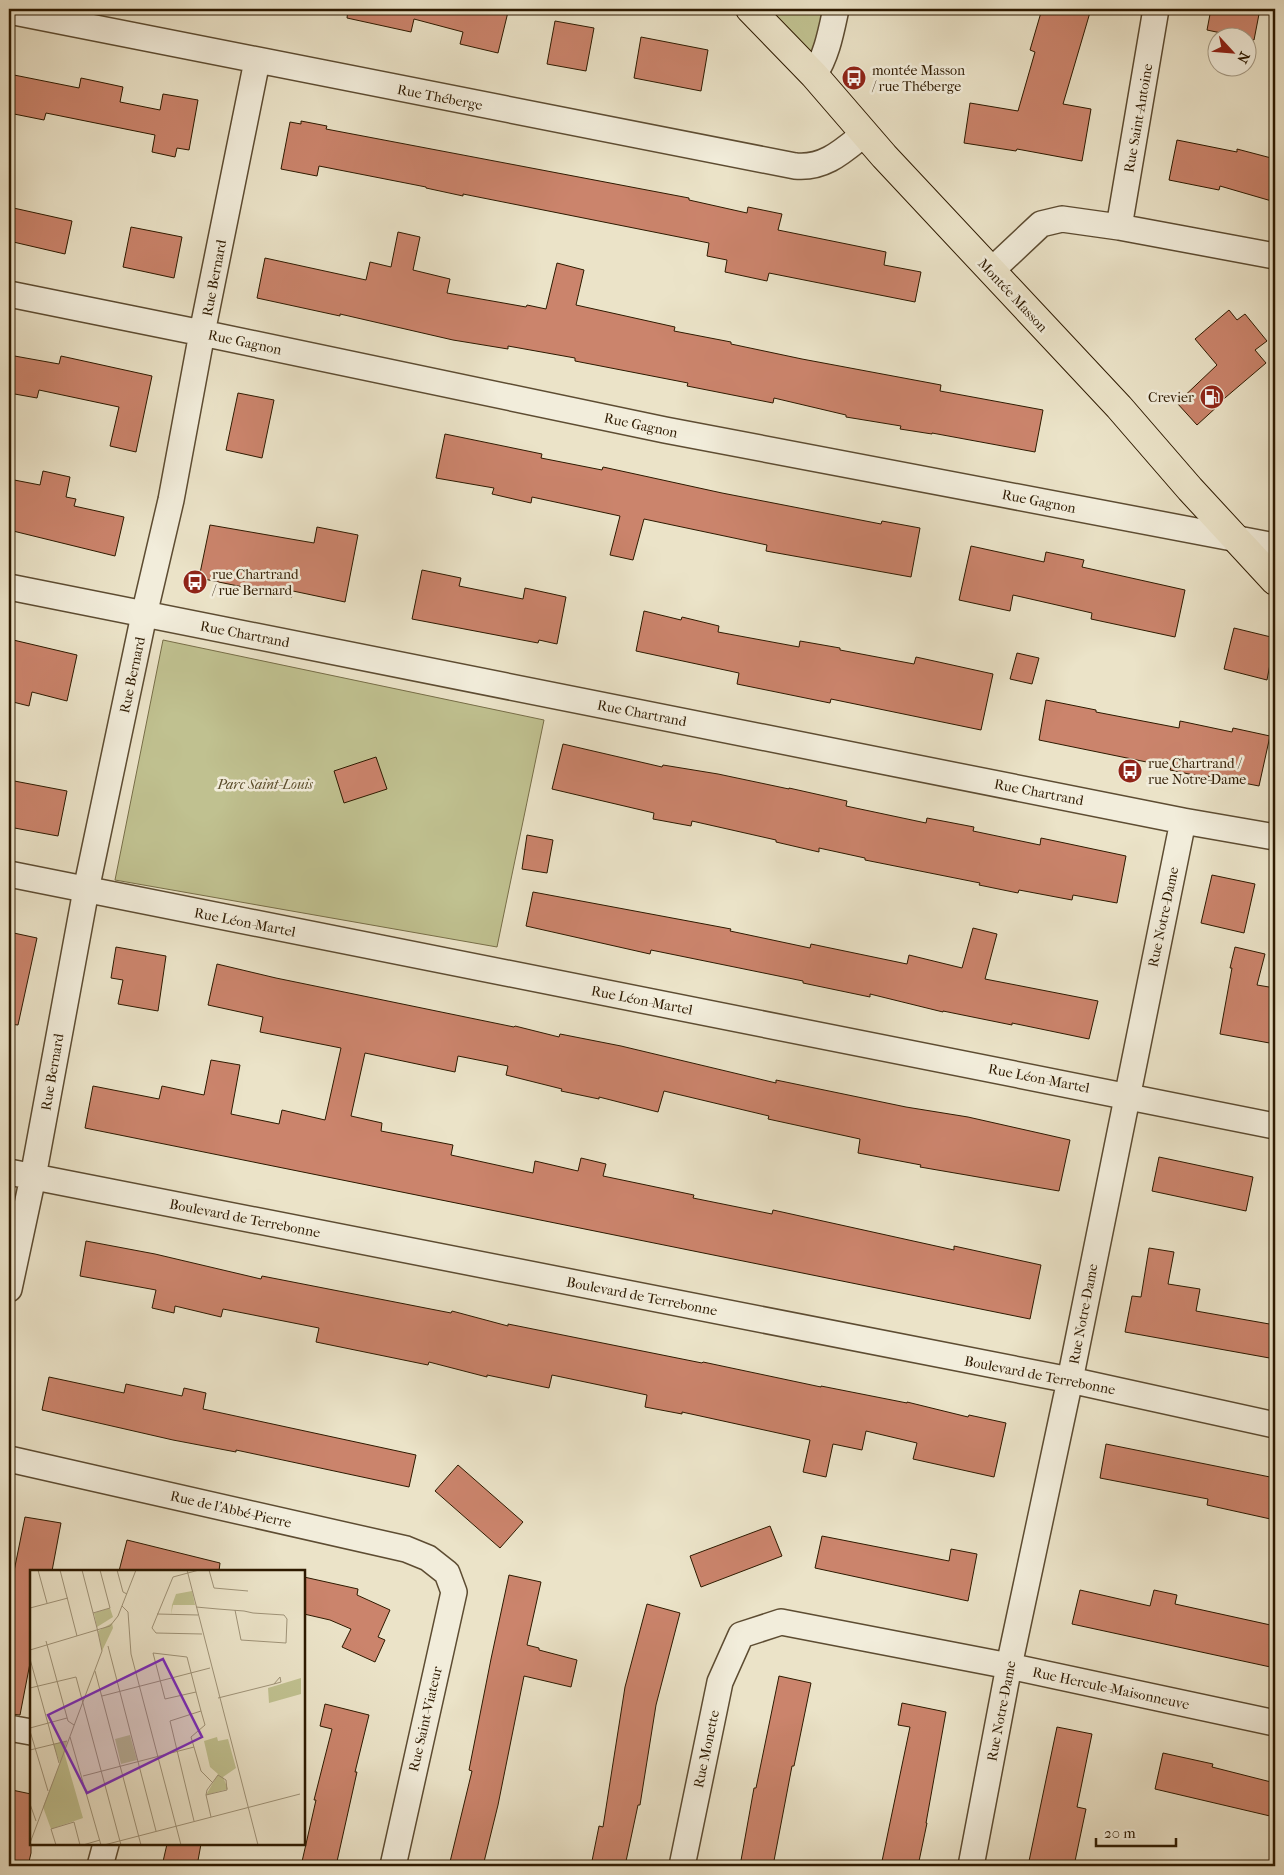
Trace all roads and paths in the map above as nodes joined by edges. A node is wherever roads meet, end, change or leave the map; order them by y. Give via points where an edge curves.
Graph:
1 (750, 9) edge
2 (836, 9) edge
3 (1156, 9) edge
4 (9, 11) edge
5 (257, 61) junction
6 (814, 75) junction
7 (864, 134) junction
8 (1119, 227) junction
9 (1275, 256) edge
10 (991, 271) junction
11 (9, 294) edge
12 (202, 333) junction
13 (1235, 538) junction
14 (1275, 546) edge
15 (1275, 581) edge
16 (9, 587) edge
17 (144, 614) junction
18 (1183, 821) junction
19 (1275, 837) edge
20 (9, 874) edge
21 (86, 890) junction
22 (1126, 1096) junction
23 (1275, 1126) edge
24 (9, 1172) edge
25 (33, 1177) junction
26 (9, 1289) edge
27 (1070, 1380) junction
28 (1275, 1425) edge
29 (9, 1459) edge
30 (447, 1573) joint
31 (741, 1635) joint
32 (1009, 1666) junction
33 (1275, 1723) edge
34 (9, 1728) edge
35 (30, 1732) edge
36 (106, 1845) edge
37 (100, 1866) edge
38 (393, 1866) edge
39 (682, 1866) edge
40 (971, 1866) edge

1 - 6 main road, Montée Masson
2 - 6 street via 828,45
3 - 8 street, Rue Saint-Antoine
4 - 5 street, Rue Théberge
5 - 7 street, Rue Théberge via 795,166 810,166 830,160
5 - 12 street, Rue Bernard
6 - 7 main road, Montée Masson
7 - 10 main road, Montée Masson
8 - 9 street
8 - 10 street via 1071,219 1041,224
10 - 13 main road, Montée Masson via 1119,406
11 - 12 street, Rue Gagnon
12 - 13 street, Rue Gagnon via 665,430
12 - 17 street, Rue Bernard via 171,500
13 - 14 street, Rue Gagnon
13 - 15 main road, Montée Masson
16 - 17 street, Rue Chartrand
17 - 18 street, Rue Chartrand
17 - 21 street, Rue Bernard
18 - 19 street, Rue Chartrand
18 - 22 street, Rue Notre-Dame
20 - 21 street, Rue Léon-Martel
21 - 22 street, Rue Léon-Martel
21 - 25 street, Rue Bernard
22 - 23 street, Rue Léon-Martel
22 - 27 street, Rue Notre-Dame
24 - 25 street, Boulevard de Terrebonne
25 - 26 street, Rue Bernard
25 - 27 street, Boulevard de Terrebonne
27 - 28 street, Boulevard de Terrebonne
27 - 32 street, Rue Notre-Dame
29 - 30 street, Rue de l'Abbé-Pierre via 406,1550 428,1558
30 - 38 street, Rue Saint-Viateur via 454,1592
31 - 32 street, Rue Hercule-Maisonneuve via 781,1622
31 - 39 street, Rue Monette via 720,1682
32 - 33 street, Rue Hercule-Maisonneuve
32 - 40 street, Rue Notre-Dame
34 - 35 street
36 - 37 street

